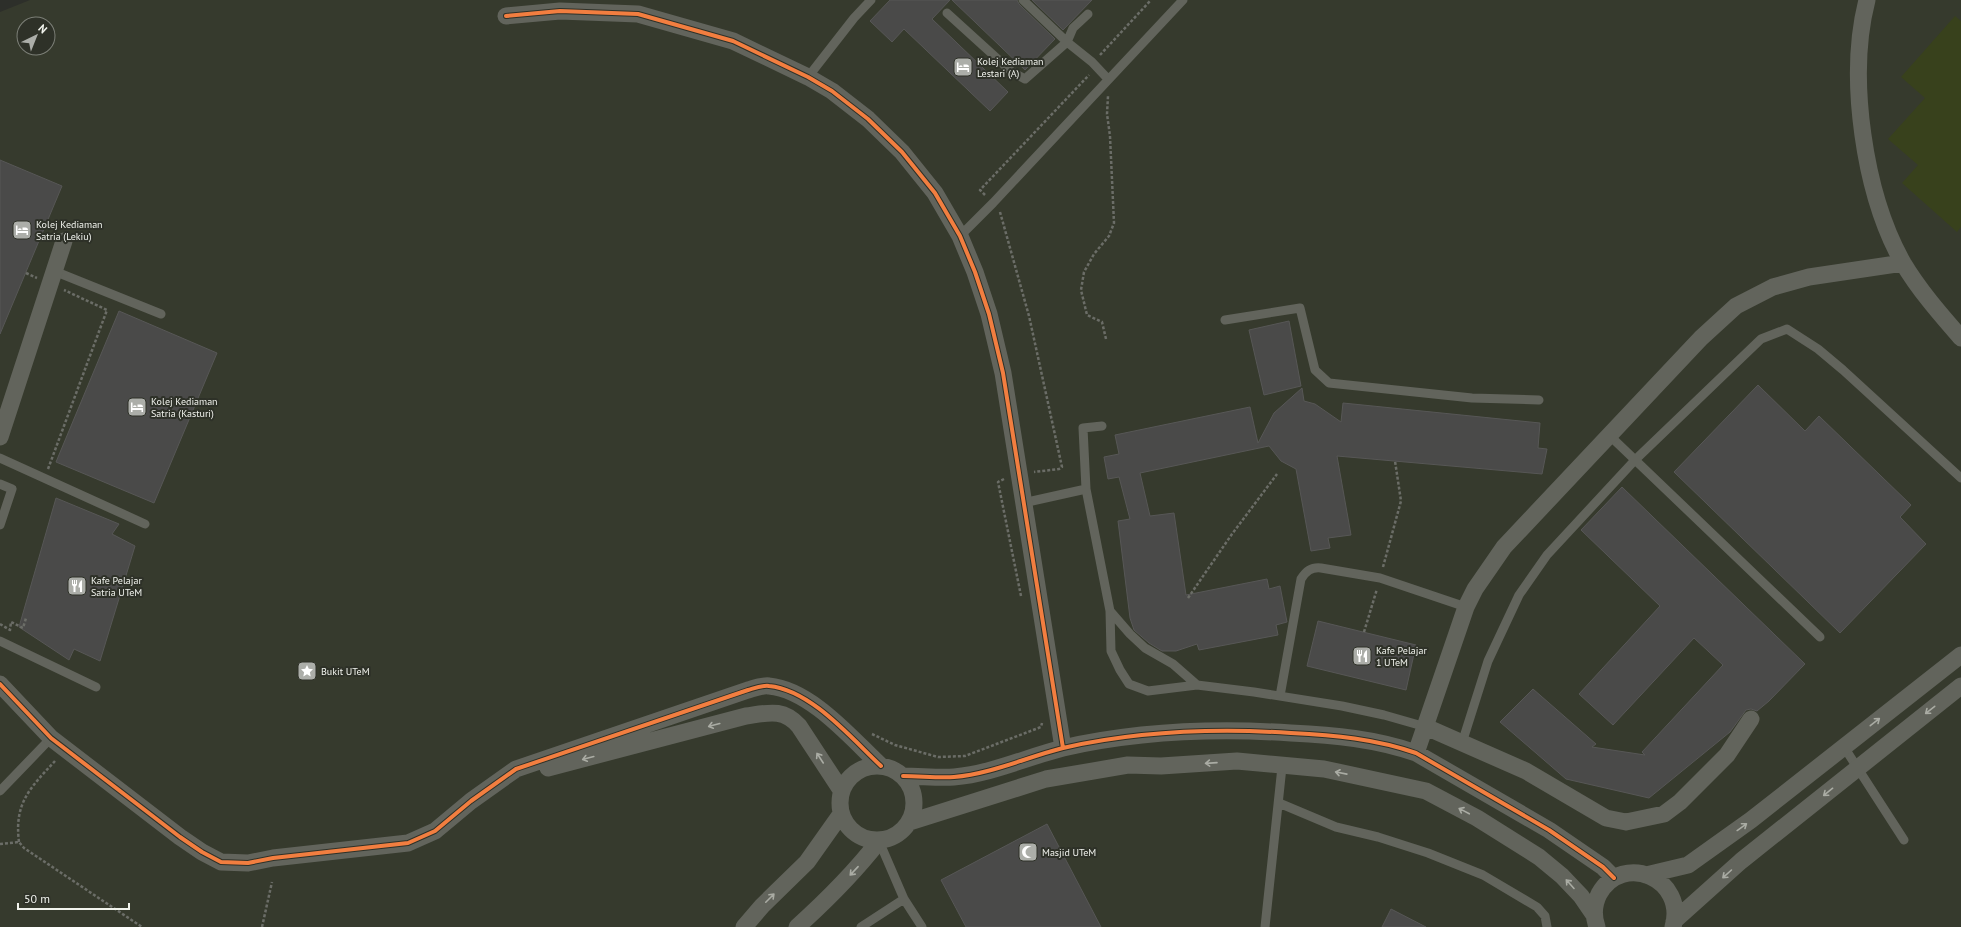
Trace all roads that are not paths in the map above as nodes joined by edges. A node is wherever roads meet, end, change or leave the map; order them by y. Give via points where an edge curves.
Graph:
1 (871, 0) edge
2 (1023, 0) edge
3 (1183, 0) edge
4 (1867, 0) edge
5 (947, 12) dead end
6 (1088, 14) dead end
7 (506, 16) dead end
8 (1067, 42) junction
9 (808, 77) junction
10 (1108, 79) junction
11 (960, 236) junction
12 (64, 241) dead end
13 (1903, 263) junction
14 (52, 278) junction
15 (161, 314) dead end
16 (1225, 320) dead end
17 (1961, 338) edge
18 (1539, 400) dead end
19 (1102, 426) dead end
20 (1609, 435) junction
21 (0, 437) edge
22 (0, 458) edge
23 (1635, 460) junction
24 (1961, 478) edge
25 (0, 484) edge
26 (1086, 489) junction
27 (1023, 504) junction
28 (145, 524) dead end
29 (0, 525) edge
30 (1466, 607) junction
31 (1110, 611) junction
32 (1820, 636) dead end
33 (0, 641) edge
34 (1961, 655) edge
35 (0, 684) edge
36 (1197, 685) junction
37 (1961, 686) edge
38 (96, 687) dead end
39 (1280, 696) junction
40 (1751, 719) dead end
41 (1426, 727) junction
42 (51, 738) junction
43 (1462, 743) junction
44 (1844, 746) junction
45 (1063, 748) junction
46 (1416, 753) junction
47 (880, 766) junction
48 (1282, 767) junction
49 (1858, 768) junction
50 (516, 769) junction
51 (903, 776) junction
52 (841, 790) junction
53 (0, 791) edge
54 (1279, 803) junction
55 (841, 814) junction
56 (910, 822) junction
57 (1904, 840) dead end
58 (879, 841) junction
59 (1646, 875) junction
60 (1614, 878) junction
61 (904, 899) junction
62 (1596, 921) edge
63 (1674, 924) edge
64 (744, 927) edge
65 (797, 927) edge
66 (861, 927) edge
67 (922, 927) edge
68 (1265, 927) edge
69 (1547, 927) edge

1 - 9 lane
2 - 8 lane
3 - 10 lane
4 - 13 street via 1860,31 1858,60 1859,105 1864,144 1884,219
5 - 8 lane via 1012,72 1025,79
6 - 8 lane via 1073,28
7 - 9 street via 560,11 638,14 732,41
8 - 10 lane
9 - 11 street via 832,91 868,119 902,152 935,193
10 - 11 lane
11 - 27 street via 975,272 990,321 1002,373
12 - 14 street
13 - 17 street
13 - 20 street via 1809,277 1773,287 1736,306 1701,338
14 - 15 lane
14 - 21 street
16 - 18 lane via 1300,308 1315,370 1329,383 1472,398
19 - 26 lane via 1083,428
20 - 23 lane
20 - 30 street via 1504,547 1475,588
22 - 28 lane
23 - 24 lane via 1761,339 1787,329 1831,359
23 - 32 lane
23 - 43 lane via 1547,555 1520,595 1488,661
25 - 29 lane via 12,489
26 - 27 lane
26 - 31 lane
27 - 45 street
30 - 39 lane via 1380,578 1314,567 1301,579
30 - 41 street
31 - 36 lane via 1145,648 1173,664
31 - 36 lane via 1111,651 1129,684 1148,691
33 - 38 lane
44 -> 34 street
35 - 42 street
36 - 39 lane
37 -> 49 street
39 - 41 lane via 1384,715
40 - 43 street via 1727,755 1680,802 1664,814 1626,822 1606,818 1526,771
41 - 43 street
41 - 46 street
42 - 50 street via 180,837 221,862 248,863 408,843 434,831 471,800
42 - 53 lane
44 - 49 lane
59 -> 44 street via 1688,866
45 - 46 street via 1156,733 1224,730 1317,734 1368,740
45 - 51 street via 954,777
46 - 60 street via 1549,830
47 - 50 street via 822,712 792,691 768,685
47 - 51 street via 893,769
47 - 52 street via 868,766 857,771 847,779
48 - 54 lane
48 -> 56 street via 1237,761 1128,766 1046,779
62 -> 48 street via 1581,896 1539,857 1477,818 1426,791 1324,769
49 - 57 lane
49 -> 63 street via 1741,861
52 -> 50 street via 800,726 792,718 775,712 746,716 555,768
51 - 56 street via 914,798
52 - 55 street
54 - 68 lane
54 - 69 lane via 1336,827 1378,837 1483,875 1537,907 1545,916
55 - 58 street via 846,826 856,834
64 -> 55 street via 807,862
56 - 58 street via 902,832
58 - 61 lane
58 -> 65 street via 829,898
59 - 60 street via 1624,874
59 - 63 street via 1656,879 1668,890 1674,905
60 - 62 street via 1603,888 1596,900
61 - 66 lane
61 - 67 lane

